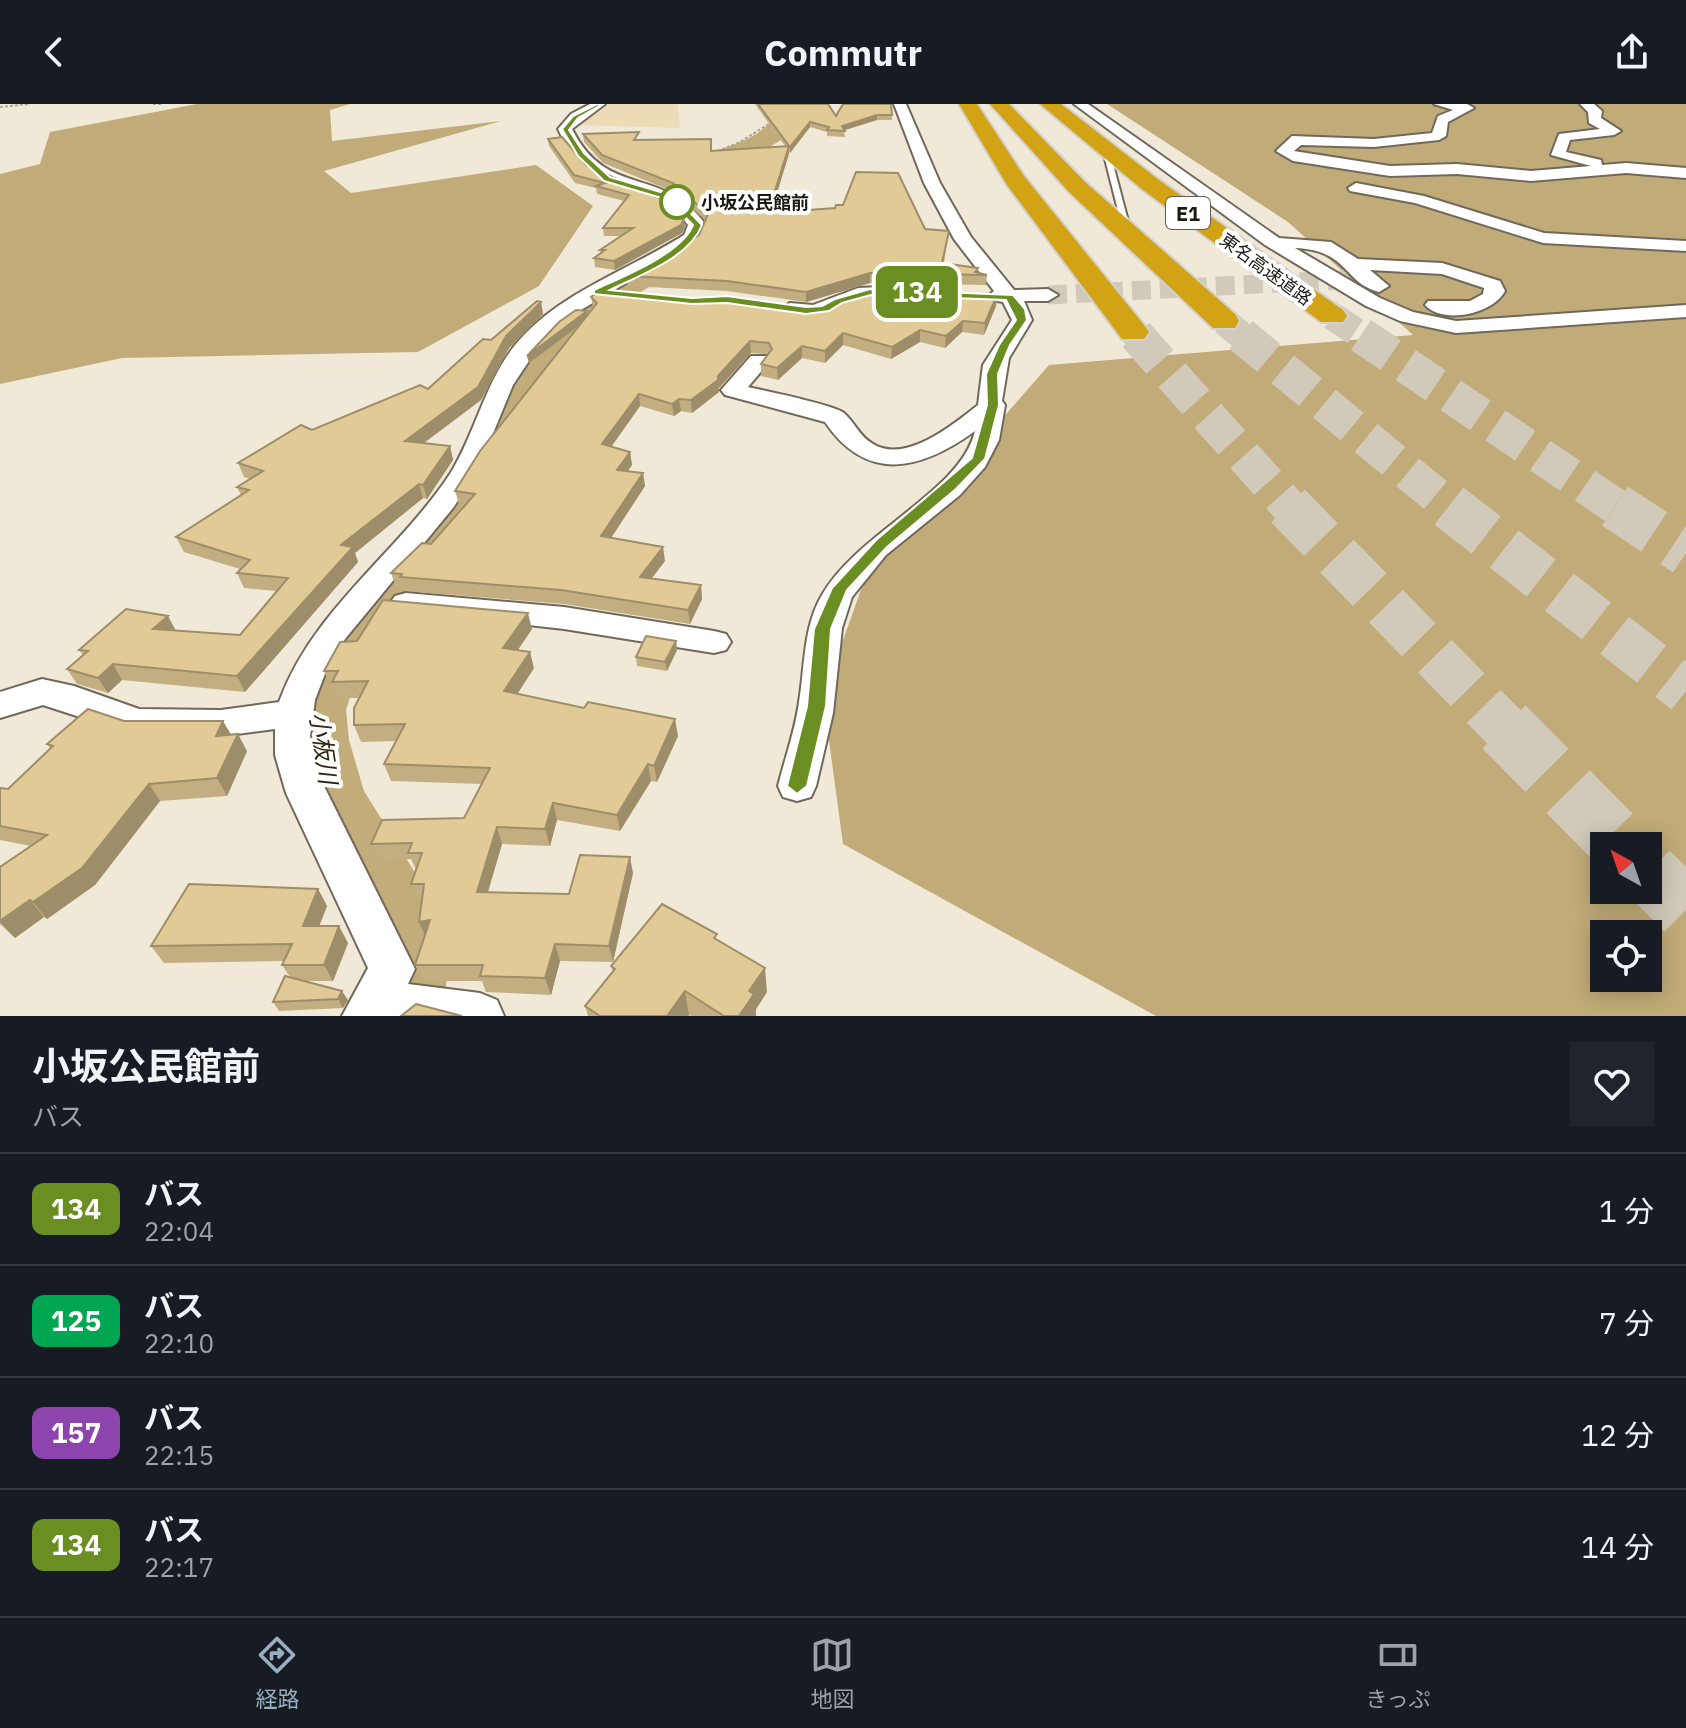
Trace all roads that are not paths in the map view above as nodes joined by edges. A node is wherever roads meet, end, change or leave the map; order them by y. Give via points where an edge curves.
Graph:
1 (599, 104) edge
2 (900, 104) edge
3 (968, 104) edge
4 (999, 104) edge
5 (1049, 104) edge
6 (1080, 104) edge
7 (1440, 104) edge
8 (1586, 104) edge
9 (1105, 149) junction
10 (1686, 171) edge
11 (1356, 188) dead end
12 (1129, 236) junction
13 (1271, 241) junction
14 (1686, 246) edge
15 (1352, 265) junction
16 (1376, 278) tunnel mouth
17 (597, 292) junction
18 (923, 292) edge
19 (628, 295) edge
20 (977, 295) edge
21 (1048, 295) tunnel mouth
22 (1494, 295) junction
23 (1010, 297) junction
24 (767, 307) edge
25 (1686, 311) edge
26 (1332, 316) tunnel mouth
27 (1224, 321) tunnel mouth
28 (1133, 332) tunnel mouth
29 (759, 361) edge
30 (993, 405) junction
31 (358, 600) junction
32 (714, 642) dead end
33 (0, 705) edge
34 (293, 713) junction
35 (797, 786) dead end
36 (372, 1009) edge
37 (480, 1016) edge

1 - 17 street via 565,129 581,154 607,179 671,198 697,225 692,238 679,247
2 - 23 street via 932,183 963,239
3 - 28 highway via 1031,202
4 - 12 highway, E1
5 - 9 highway, 東名高速道路 / E1
6 - 13 street
7 - 10 street via 1468,108 1443,119 1439,136 1374,143 1292,140 1294,145 1283,151 1390,171 1457,169 1548,176 1626,168
8 - 10 street via 1595,111 1594,120 1614,131 1564,137 1558,155
9 - 12 lane
9 - 26 highway, 東名高速道路 / E1
11 - 14 street via 1432,203 1543,238
12 - 27 highway, E1
13 - 15 street via 1329,247
13 - 25 street via 1373,302 1425,322 1456,327
15 - 22 street via 1448,270 1493,285
15 - 22 street via 1381,287 1437,305 1482,305
16 - 22 street via 1441,278
17 - 19 street
17 - 31 street via 523,350 506,373 458,481
18 - 24 street via 858,294 815,311
20 - 23 street
21 - 23 street
23 - 30 street via 1022,320 997,358
29 - 30 street via 733,390 834,417 854,441 894,459 942,443
30 - 35 street via 978,459 882,543 840,588 822,629 817,706
31 - 32 street via 549,616
31 - 34 street via 310,670
33 - 34 street via 42,692 135,722 163,724
34 - 36 street via 292,740 319,826 392,969
36 - 37 street

